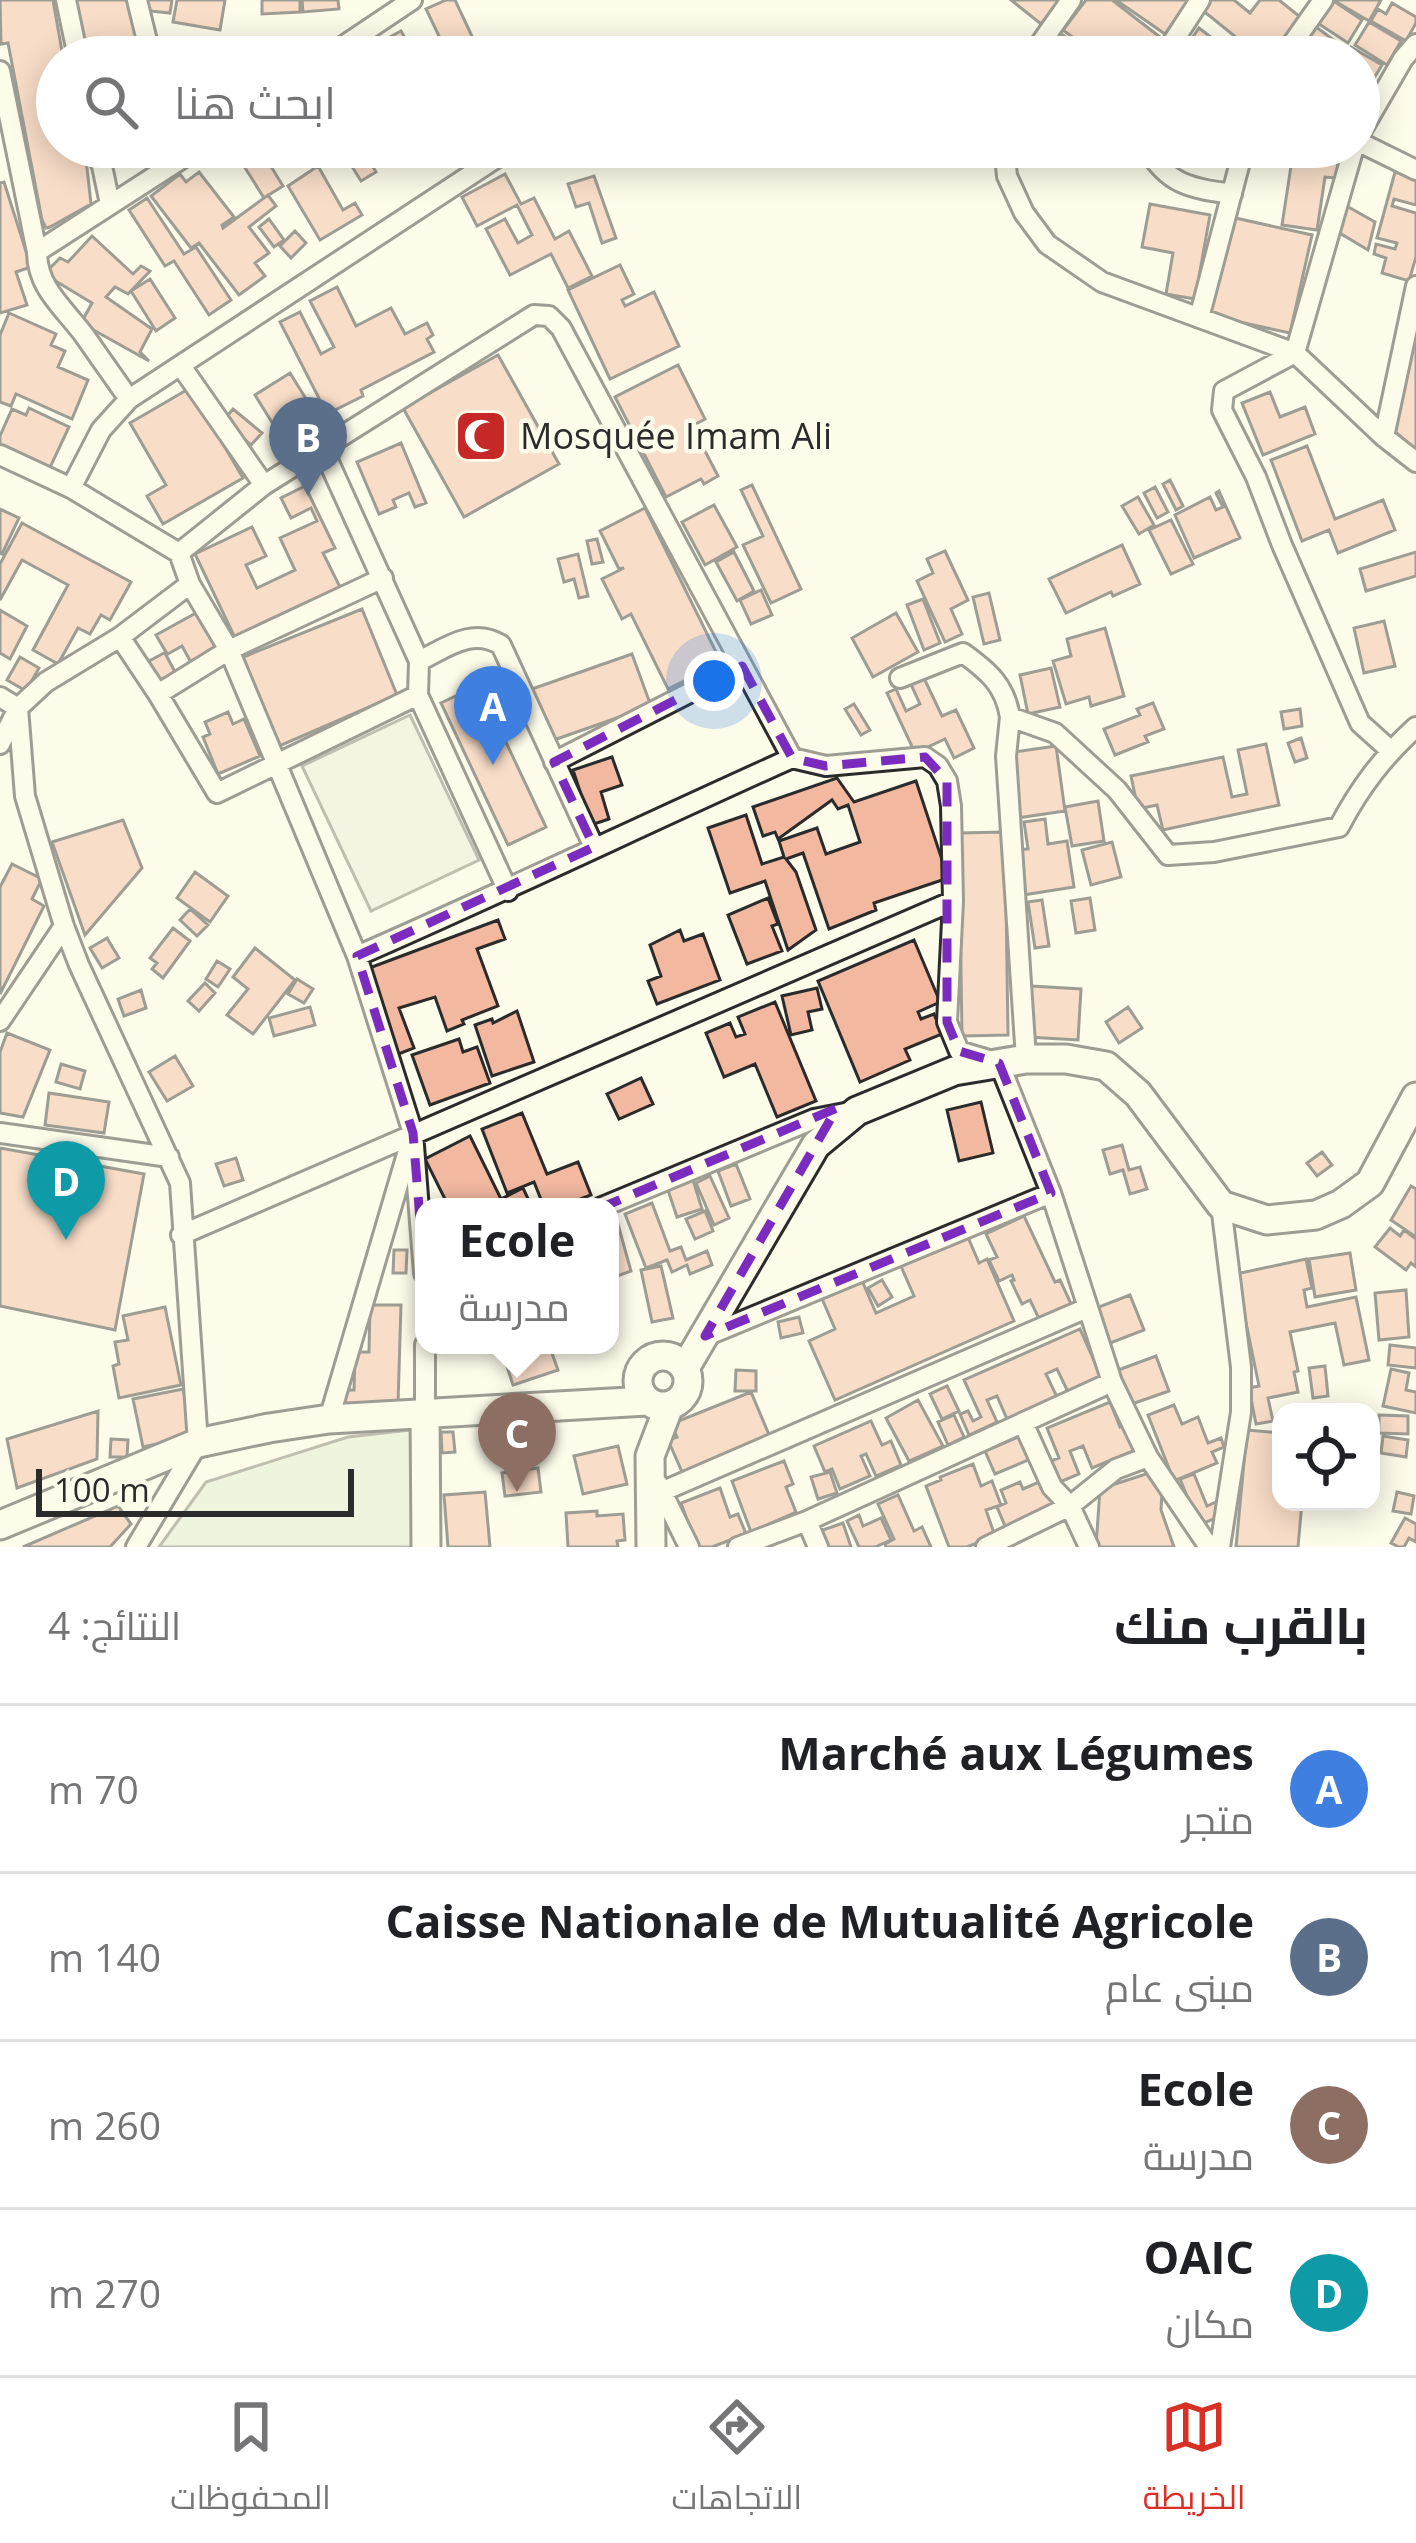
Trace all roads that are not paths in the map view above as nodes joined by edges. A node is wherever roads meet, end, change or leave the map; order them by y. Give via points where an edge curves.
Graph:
1 (65, 0) edge
2 (137, 0) edge
3 (412, 0) edge
4 (1071, 0) edge
5 (1200, 0) edge
6 (1323, 0) edge
7 (378, 10) edge
8 (73, 36) edge
9 (146, 36) edge
10 (350, 36) edge
11 (1045, 36) edge
12 (1177, 36) edge
13 (1298, 36) edge
14 (1416, 44) edge
15 (0, 70) edge
16 (1380, 100) edge
17 (1380, 152) edge
18 (102, 168) edge
19 (166, 168) edge
20 (481, 168) edge
21 (1006, 168) edge
22 (1158, 168) edge
23 (1239, 168) edge
24 (1349, 168) edge
25 (1416, 170) edge
26 (1232, 194) junction
27 (110, 204) junction
28 (38, 252) junction
29 (1416, 286) edge
30 (1198, 318) junction
31 (1295, 353) junction
32 (181, 366) junction
33 (129, 399) junction
34 (1384, 437) junction
35 (322, 447) junction
36 (0, 455) edge
37 (1416, 462) edge
38 (264, 485) junction
39 (71, 488) junction
40 (179, 553) junction
41 (383, 578) junction
42 (190, 584) junction
43 (120, 637) junction
44 (229, 650) junction
45 (419, 661) junction
46 (742, 666) junction
47 (901, 678) dead end
48 (158, 694) junction
49 (418, 695) junction
50 (0, 697) edge
51 (18, 708) junction
52 (1010, 717) junction
53 (1416, 727) edge
54 (0, 744) edge
55 (1390, 750) junction
56 (792, 758) junction
57 (554, 762) junction
58 (277, 763) junction
59 (594, 847) junction
60 (508, 891) junction
61 (953, 901) junction
62 (64, 926) junction
63 (357, 956) junction
64 (0, 1021) edge
65 (1012, 1061) junction
66 (1416, 1097) edge
67 (860, 1110) junction
68 (0, 1132) edge
69 (413, 1133) junction
70 (169, 1157) junction
71 (1051, 1193) junction
72 (418, 1198) edge
73 (619, 1200) edge
74 (1221, 1205) junction
75 (181, 1235) junction
76 (1087, 1308) junction
77 (705, 1336) junction
78 (425, 1354) edge
79 (685, 1368) junction
80 (1112, 1382) junction
81 (652, 1394) junction
82 (425, 1412) junction
83 (329, 1419) junction
84 (1024, 1425) junction
85 (198, 1443) junction
86 (650, 1456) junction
87 (1148, 1457) junction
88 (661, 1492) junction
89 (1070, 1506) junction
90 (807, 1521) junction
91 (0, 1525) edge
92 (136, 1547) edge
93 (426, 1547) edge
94 (651, 1547) edge
95 (689, 1547) edge
96 (738, 1547) edge
97 (818, 1547) edge
98 (986, 1547) edge
99 (1089, 1547) edge
100 (1209, 1547) edge
101 (1220, 1547) edge

1 - 8 street
2 - 9 street
3 - 7 street
4 - 11 street
5 - 12 street
6 - 13 street
7 - 10 street
14 - 16 street
15 - 28 street
17 - 25 street
18 - 27 street
19 - 27 street
20 - 32 street
21 - 30 street via 1047,244 1102,282
22 - 26 street via 1192,188
23 - 26 street
24 - 31 street
26 - 30 street
27 - 28 street
28 - 33 street via 37,269 56,304
29 - 34 street
30 - 31 street
31 - 34 street
31 - 55 street via 1224,391 1222,410 1360,723
32 - 33 street
32 - 38 street
33 - 39 street via 101,430
34 - 37 street
35 - 38 street
35 - 41 street
35 - 46 street via 534,315 549,316
36 - 39 street
38 - 40 street
39 - 40 street
40 - 42 street
41 - 44 street
41 - 45 street
42 - 43 street
42 - 44 street
43 - 48 street
43 - 51 street
44 - 48 street
44 - 58 street
45 - 49 street
45 - 57 street via 470,637 501,645
46 - 56 street
46 - 57 street
47 - 52 street via 963,652 992,674
48 - 58 street via 217,793
49 - 58 street
49 - 60 street
50 - 51 street
51 - 54 street
51 - 62 street via 25,796
52 - 55 street via 1055,733 1117,790 1168,854 1339,826
52 - 65 street
53 - 55 street
56 - 59 street
56 - 61 street via 826,766 925,757 938,766 950,806
57 - 59 street
58 - 63 street
59 - 60 street
60 - 63 street
61 - 65 street via 947,1022 958,1051
61 - 69 street
62 - 64 street
62 - 70 street
63 - 69 street
65 - 67 main road via 955,1071
65 - 71 street
65 - 74 main road via 1106,1066 1138,1094
66 - 74 main road via 1370,1183 1341,1204 1267,1220
67 - 73 street via 814,1119
67 - 77 main road via 816,1145
68 - 70 street
69 - 72 street
69 - 75 street
69 - 83 street
70 - 75 street
71 - 76 street
71 - 77 street
74 - 101 street via 1241,1412
75 - 85 street
76 - 80 street
76 - 88 street
77 - 79 main road
78 - 82 street
79 - 81 main road via 684,1397
79 - 81 main road via 672,1357 647,1361
80 - 84 street
80 - 87 street
81 - 82 main road
81 - 86 main road
82 - 83 main road
82 - 93 main road
83 - 85 main road
84 - 89 street via 1052,1487
84 - 90 street
85 - 91 main road
85 - 92 street
86 - 88 street
86 - 94 main road
87 - 89 street via 1116,1469
87 - 100 street
88 - 95 street
89 - 98 street
89 - 99 street
90 - 96 street
90 - 97 street

